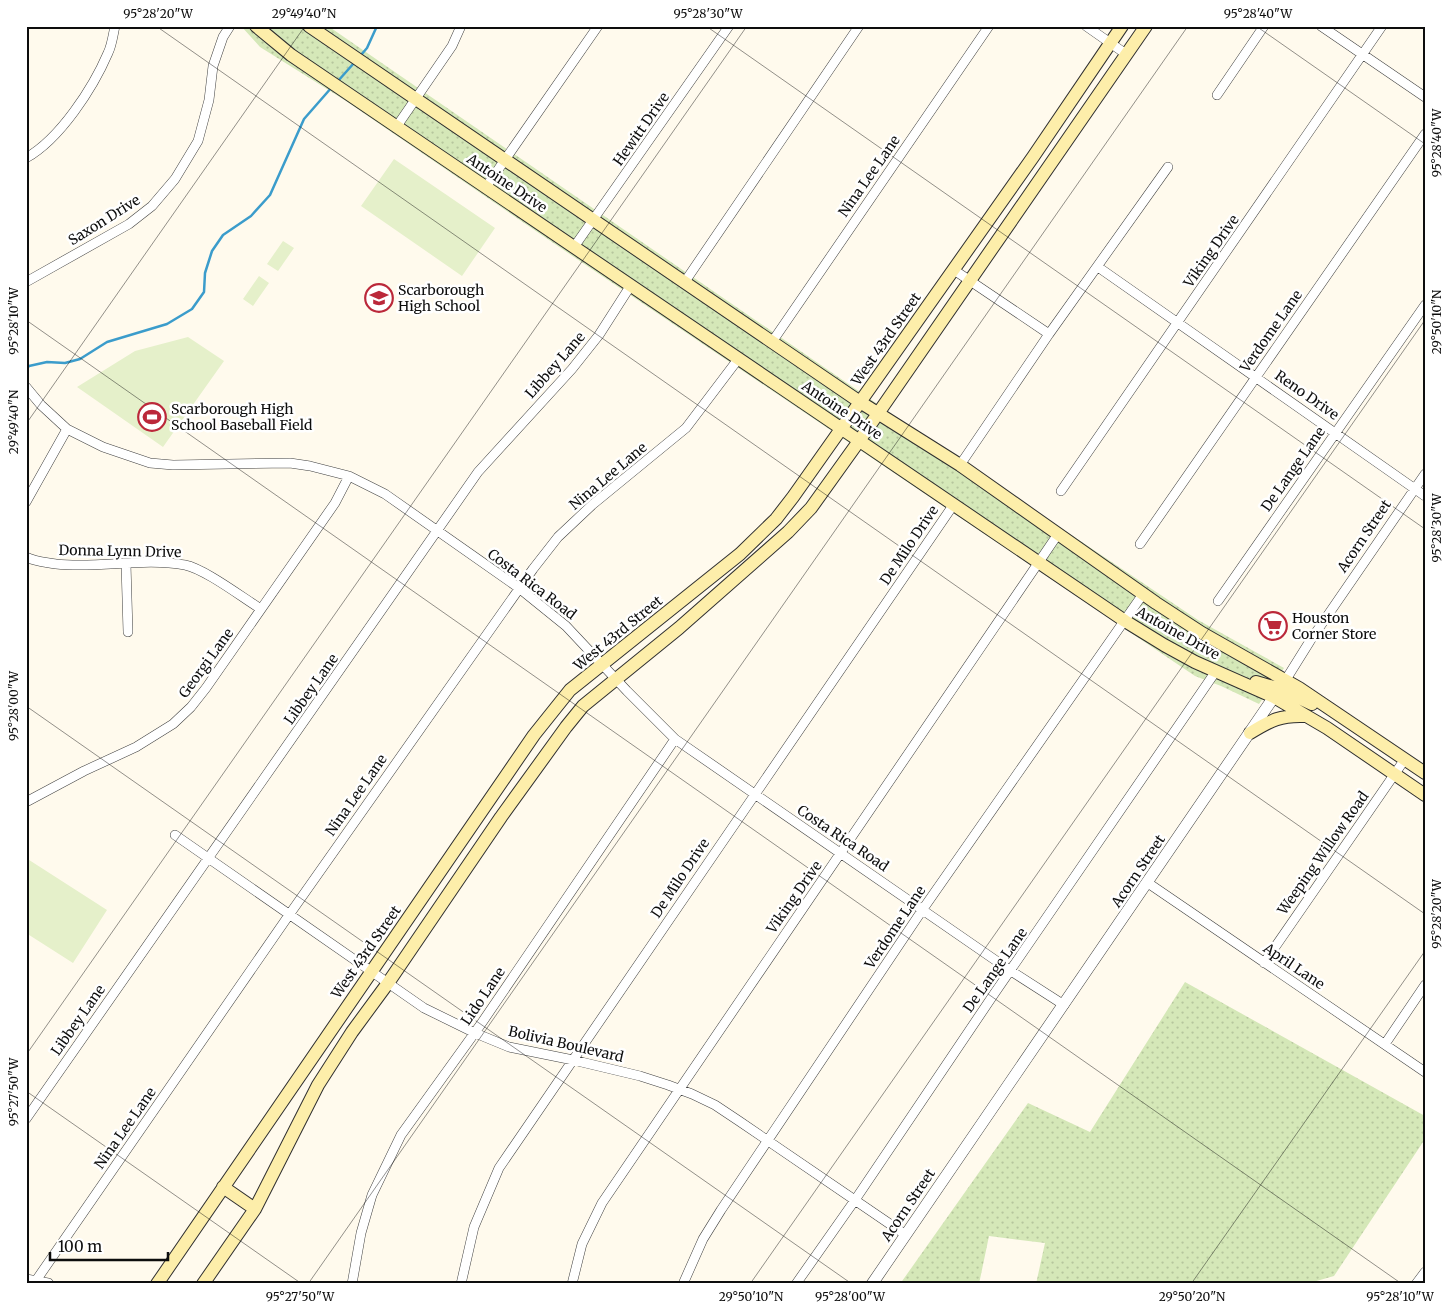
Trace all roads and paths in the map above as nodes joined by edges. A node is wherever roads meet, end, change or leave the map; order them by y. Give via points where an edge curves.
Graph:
1 (115, 26) edge
2 (230, 26) edge
3 (256, 26) edge
4 (309, 26) edge
5 (461, 26) edge
6 (598, 26) edge
7 (729, 26) edge
8 (859, 26) edge
9 (989, 26) edge
10 (1086, 26) edge
11 (1122, 26) edge
12 (1146, 26) edge
13 (1264, 26) edge
14 (1322, 26) edge
15 (1382, 26) edge
16 (1110, 43) junction
17 (1126, 54) junction
18 (1363, 54) junction
19 (1217, 95) dead end
20 (1425, 97) edge
21 (416, 99) junction
22 (397, 126) junction
23 (1425, 134) edge
24 (1033, 156) junction
25 (26, 158) edge
26 (505, 160) junction
27 (1048, 167) junction
28 (1168, 167) dead end
29 (486, 187) junction
30 (593, 220) junction
31 (574, 247) junction
32 (1098, 267) junction
33 (954, 270) junction
34 (970, 281) junction
35 (26, 282) edge
36 (684, 283) junction
37 (631, 285) junction
38 (1425, 305) edge
39 (1177, 324) junction
40 (1049, 334) junction
41 (772, 342) junction
42 (738, 358) junction
43 (1256, 377) junction
44 (26, 387) edge
45 (860, 402) junction
46 (878, 414) junction
47 (67, 429) junction
48 (841, 429) junction
49 (1336, 432) junction
50 (859, 441) junction
51 (960, 465) junction
52 (1425, 474) edge
53 (349, 476) junction
54 (1414, 488) junction
55 (1060, 491) dead end
56 (1425, 496) edge
57 (26, 502) edge
58 (954, 504) junction
59 (437, 531) junction
60 (1058, 534) junction
61 (1140, 544) dead end
62 (740, 554) junction
63 (26, 557) edge
64 (1039, 562) junction
65 (126, 564) junction
66 (750, 567) junction
67 (519, 588) junction
68 (1143, 594) junction
69 (1218, 601) dead end
70 (261, 609) junction
71 (1125, 620) junction
72 (128, 632) dead end
73 (602, 665) junction
74 (1216, 671) junction
75 (615, 679) junction
76 (1280, 689) junction
77 (1306, 716) junction
78 (1250, 733) junction
79 (675, 739) junction
80 (1405, 759) junction
81 (1425, 773) edge
82 (1394, 774) junction
83 (755, 794) junction
84 (1425, 795) edge
85 (26, 802) edge
86 (485, 807) junction
87 (501, 817) junction
88 (175, 835) dead end
89 (841, 854) junction
90 (209, 858) junction
91 (1148, 883) junction
92 (923, 909) junction
93 (289, 915) junction
94 (1264, 963) junction
95 (371, 971) junction
96 (1011, 971) junction
97 (388, 983) junction
98 (1425, 985) edge
99 (1064, 1005) junction
100 (475, 1033) junction
101 (1385, 1044) junction
102 (573, 1060) junction
103 (1425, 1072) edge
104 (301, 1073) junction
105 (318, 1085) junction
106 (679, 1089) junction
107 (26, 1119) edge
108 (769, 1141) junction
109 (223, 1187) junction
110 (855, 1200) junction
111 (255, 1209) junction
112 (906, 1236) junction
113 (1425, 1272) edge
114 (31, 1281) edge
115 (48, 1284) edge
116 (157, 1284) edge
117 (203, 1284) edge
118 (352, 1284) edge
119 (460, 1284) edge
120 (572, 1284) edge
121 (683, 1284) edge
122 (796, 1284) edge
123 (872, 1284) edge
124 (1416, 1284) edge

1 - 25 street via 109,51 88,93 64,125
2 - 35 street, Saxon Drive via 213,66 209,100 198,141 176,179 152,206 129,224
3 - 22 main road, Antoine Drive via 291,55
4 - 21 main road, Antoine Drive
5 - 21 street via 452,46
6 - 26 street
7 - 30 street, Hewitt Drive
8 - 36 street
9 - 41 street, Nina Lee Lane
10 - 16 street
11 - 16 main road, West 43rd Street
12 - 17 main road
13 - 19 street
14 - 18 street
15 - 18 street, Viking Drive
16 - 17 street
16 - 24 main road, West 43rd Street
17 - 27 main road
18 - 20 street
18 - 39 street, Viking Drive
21 - 22 street
21 - 26 main road, Antoine Drive
22 - 29 main road, Antoine Drive
23 - 43 street, Verdome Lane
24 - 27 main road
24 - 33 main road, West 43rd Street
26 - 29 street
26 - 30 main road, Antoine Drive
27 - 34 main road
28 - 32 street
29 - 31 main road, Antoine Drive
30 - 31 street, Hewitt Drive
30 - 36 main road, Antoine Drive
31 - 37 main road, Antoine Drive
32 - 39 street, Reno Drive
32 - 40 street
33 - 34 street
33 - 45 main road, West 43rd Street
34 - 40 street
34 - 46 main road
36 - 41 main road, Antoine Drive
37 - 42 main road, Antoine Drive
37 - 59 street, Libbey Lane via 599,335 478,472
38 - 49 street, De Lange Lane
39 - 43 street, Reno Drive
39 - 55 street, Viking Drive
40 - 51 street
41 - 45 main road, Antoine Drive
42 - 48 main road, Antoine Drive
42 - 67 street, Nina Lee Lane via 686,428 558,537
43 - 49 street, Reno Drive
43 - 61 street, Verdome Lane
44 - 47 street, Costa Rica Road
45 - 46 main road, Antoine Drive
45 - 48 main road, West 43rd Street
46 - 50 main road
46 - 51 main road, Antoine Drive
47 - 53 street, Costa Rica Road via 103,447 150,463 290,463
47 - 57 street
48 - 50 main road, Antoine Drive
48 - 62 main road, West 43rd Street via 794,497
49 - 54 street, Reno Drive
49 - 69 street, De Lange Lane
50 - 58 main road, Antoine Drive
50 - 66 main road via 811,508
51 - 60 main road, Antoine Drive
52 - 54 street, Acorn Street
53 - 59 street, Costa Rica Road via 385,494
53 - 70 street, Georgi Lane via 335,503
54 - 56 street, Reno Drive
54 - 76 street, Acorn Street
58 - 64 main road, Antoine Drive
58 - 83 street, De Milo Drive
59 - 67 street, Costa Rica Road
59 - 90 street, Libbey Lane
60 - 64 street, Viking Drive
60 - 68 main road, Antoine Drive
62 - 66 main road
62 - 73 main road, West 43rd Street
63 - 65 street, Donna Lynn Drive via 73,566
64 - 71 main road, Antoine Drive
64 - 89 street, Viking Drive
65 - 70 street, Donna Lynn Drive via 164,562 188,566
65 - 72 street
66 - 75 main road
67 - 73 street, Costa Rica Road via 566,626
67 - 93 street, Nina Lee Lane
68 - 71 street, Verdome Lane
68 - 76 main road, Antoine Drive
70 - 85 street, Georgi Lane via 206,688 173,724
71 - 74 main road, Antoine Drive via 1164,645
71 - 92 street, Verdome Lane
73 - 75 street, Costa Rica Road
73 - 86 main road, West 43rd Street via 570,690 534,735
74 - 76 main road, Antoine Drive via 1242,682 1253,681
74 - 96 street, De Lange Lane
75 - 79 street, Costa Rica Road
75 - 87 main road via 566,727
76 - 77 main road, Antoine Drive
76 - 78 street, Acorn Street
76 - 80 main road, Antoine Drive via 1335,712
77 - 78 main road via 1291,715 1271,720
77 - 82 main road, Antoine Drive
78 - 91 street, Acorn Street
79 - 83 street, Costa Rica Road
79 - 100 street, Lido Lane
80 - 81 main road, Antoine Drive
80 - 82 street, Weeping Willow Road
82 - 84 main road, Antoine Drive
82 - 94 street, Weeping Willow Road
83 - 89 street, Costa Rica Road
83 - 102 street, De Milo Drive
86 - 87 main road
86 - 95 main road, West 43rd Street
87 - 97 main road
88 - 90 street, Bolivia Boulevard
89 - 92 street, Costa Rica Road
89 - 106 street, Viking Drive
90 - 93 street, Bolivia Boulevard
90 - 107 street, Libbey Lane
91 - 94 street, April Lane
91 - 99 street, Acorn Street
92 - 96 street, Costa Rica Road
92 - 108 street, Verdome Lane
93 - 95 street, Bolivia Boulevard
93 - 114 street, Nina Lee Lane
94 - 101 street, April Lane
95 - 97 street, Bolivia Boulevard
95 - 104 main road, West 43rd Street
96 - 99 street, Costa Rica Road
96 - 110 street, De Lange Lane
97 - 100 street, Bolivia Boulevard via 424,1008
97 - 105 main road
98 - 101 street
99 - 112 street, Acorn Street
100 - 102 street, Bolivia Boulevard via 510,1046
100 - 118 street, Lido Lane via 402,1135 372,1195
101 - 103 street, April Lane
102 - 106 street, Bolivia Boulevard
102 - 119 street, De Milo Drive via 499,1168 474,1227
104 - 105 main road
104 - 109 main road, West 43rd Street
105 - 111 main road
106 - 108 street, Bolivia Boulevard via 715,1105
106 - 120 street, Viking Drive via 602,1202 582,1244
108 - 110 street, Bolivia Boulevard
108 - 121 street, Verdome Lane via 703,1239
109 - 111 main road
109 - 116 main road, West 43rd Street
110 - 112 street, Bolivia Boulevard
110 - 122 street, De Lange Lane
111 - 117 main road
112 - 123 street, Acorn Street
113 - 124 street
114 - 115 street

